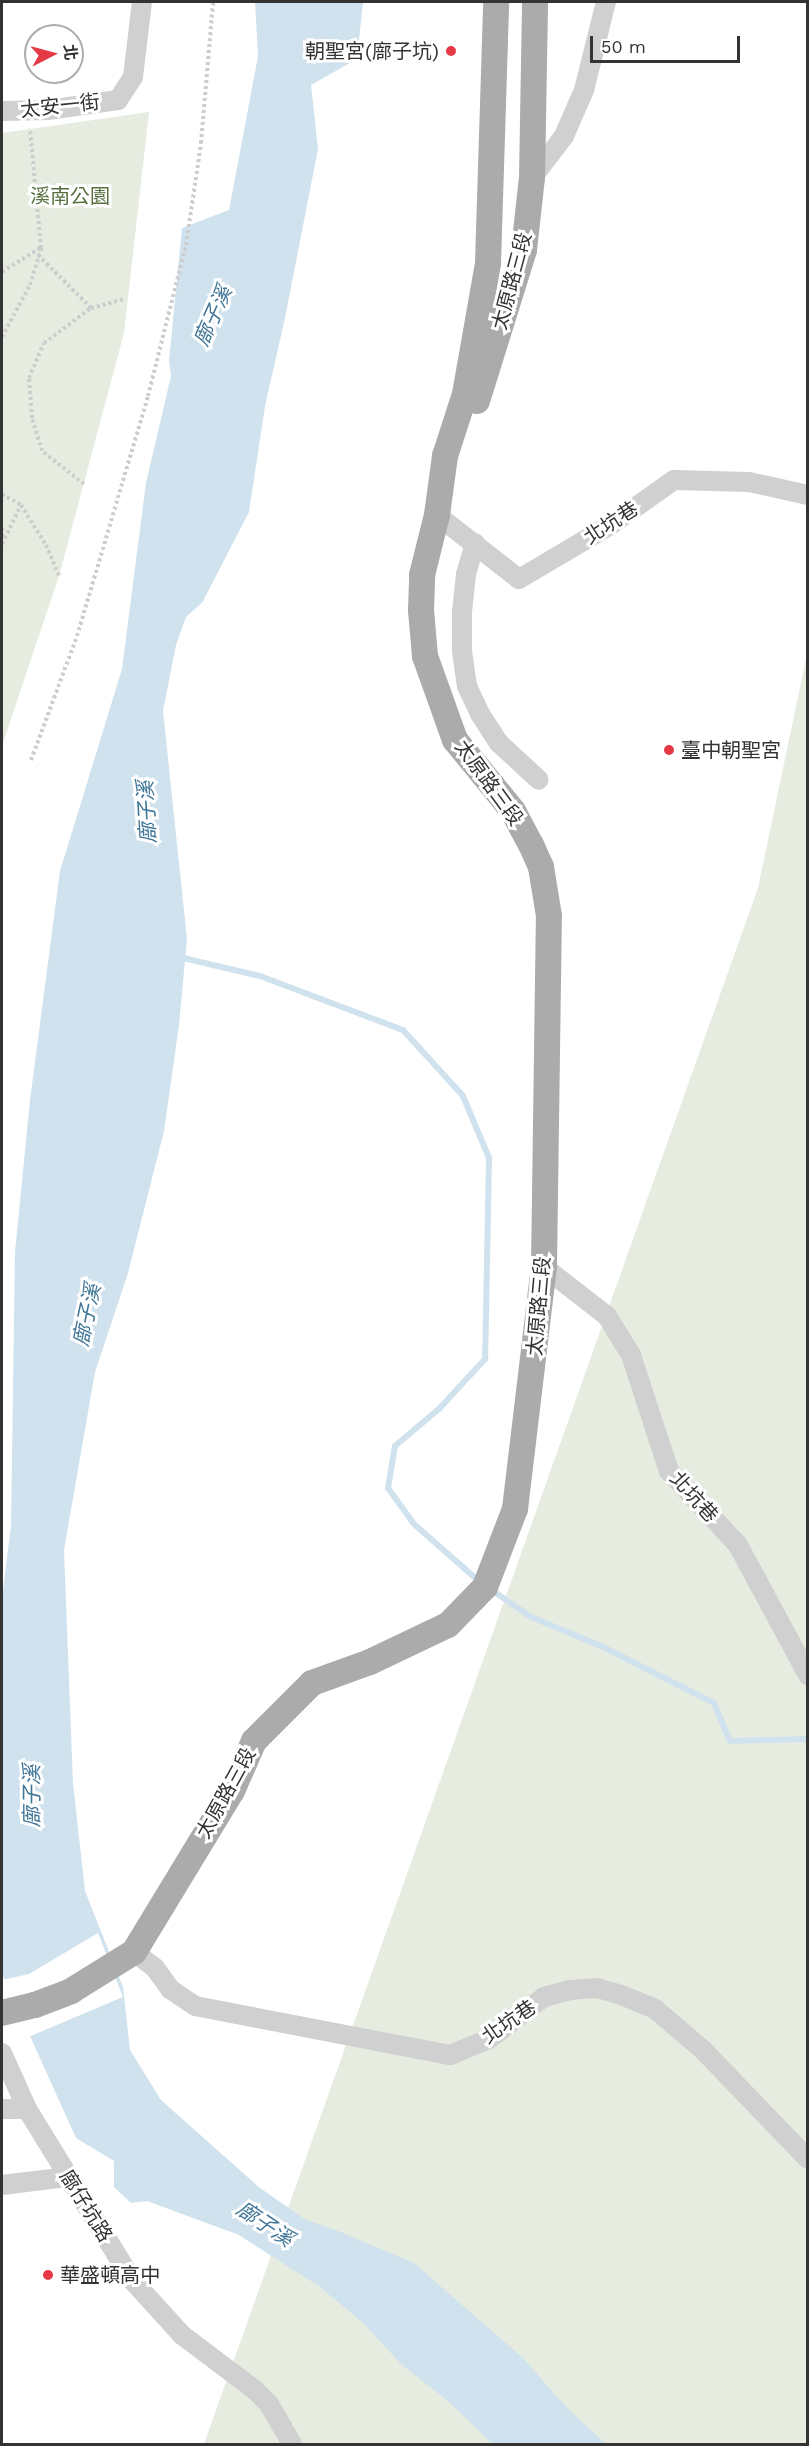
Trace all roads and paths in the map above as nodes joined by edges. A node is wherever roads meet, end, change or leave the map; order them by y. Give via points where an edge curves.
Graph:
1 (142, 2) edge
2 (213, 2) edge
3 (496, 2) edge
4 (535, 2) edge
5 (606, 2) edge
6 (2, 111) edge
7 (30, 129) dead end
8 (532, 178) junction
9 (41, 248) junction
10 (38, 255) junction
11 (2, 272) edge
12 (125, 298) dead end
13 (91, 308) junction
14 (2, 337) edge
15 (84, 484) dead end
16 (2, 494) edge
17 (807, 495) edge
18 (21, 505) junction
19 (437, 515) junction
20 (2, 528) edge
21 (2, 543) edge
22 (475, 543) junction
23 (59, 576) dead end
24 (31, 760) dead end
25 (539, 780) dead end
26 (544, 1267) junction
27 (807, 1675) edge
28 (128, 1956) junction
29 (2, 2013) edge
30 (2, 2053) edge
31 (2, 2109) edge
32 (27, 2109) junction
33 (807, 2159) edge
34 (68, 2177) junction
35 (2, 2185) edge
36 (292, 2445) edge

1 - 6 street, 太安一街 via 133,77 118,100 48,110
2 - 24 path via 201,143 186,245 148,396 77,636
3 - 19 main road, 太原路三段 via 488,264 465,393 445,456
4 - 8 main road, 太原路三段
5 - 8 street via 584,90 564,136
7 - 9 path
8 - 19 main road, 太原路三段 via 524,250 462,451
9 - 10 path
9 - 11 path
10 - 13 path
10 - 14 path via 30,285
12 - 13 path
13 - 15 path via 44,343 29,378 32,418 42,451
16 - 18 path
17 - 22 street, 北坑巷 via 748,482 674,480 609,526 519,579
18 - 21 path
18 - 23 path via 46,545
19 - 22 street, 北坑巷
19 - 26 main road, 太原路三段 via 422,575 424,656 455,740 513,811 541,867 546,891 550,943
20 - 21 path
22 - 25 street via 466,574 462,611 467,686 500,743
26 - 27 street, 北坑巷 via 607,1316 631,1355 669,1472 738,1545
26 - 28 main road, 太原路三段 via 515,1509 487,1580 447,1625 370,1662 312,1683 254,1742 232,1791
28 - 29 main road via 71,1991
28 - 33 street, 北坑巷 via 154,1968 170,1989 195,2006 450,2055 489,2038 544,1997 570,1989 597,1988 621,1995 655,2009 704,2050
30 - 32 street, 廍仔坑路
31 - 32 street
32 - 34 street, 廍仔坑路
34 - 35 street
34 - 36 street, 廍仔坑路 via 133,2281 182,2335 255,2390

